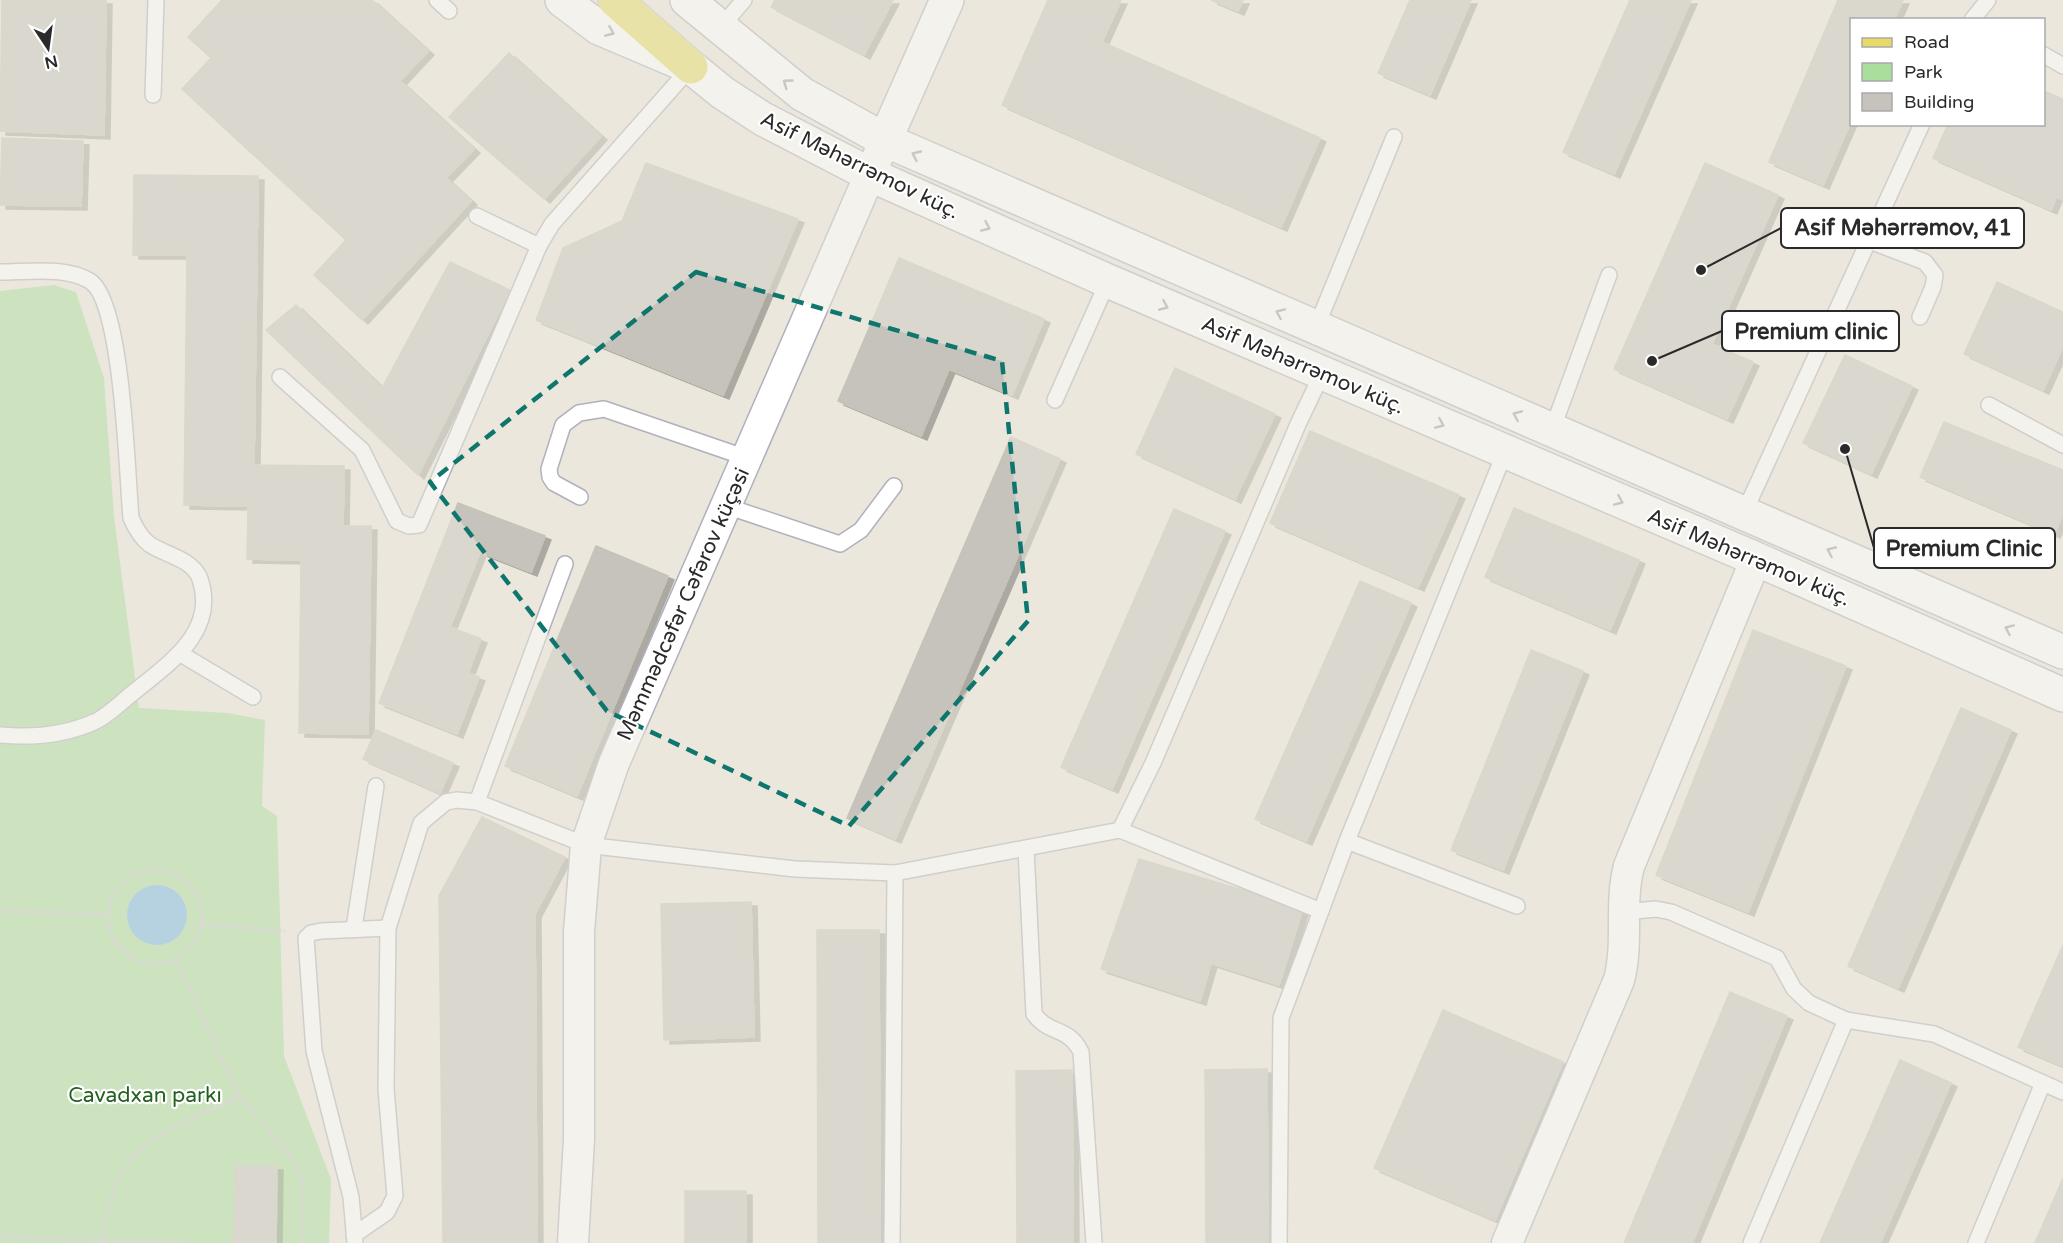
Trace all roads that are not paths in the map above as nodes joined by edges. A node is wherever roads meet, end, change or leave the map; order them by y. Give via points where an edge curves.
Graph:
1 (156, 0) edge
2 (436, 0) edge
3 (562, 0) edge
4 (615, 0) edge
5 (687, 0) edge
6 (744, 0) edge
7 (947, 0) edge
8 (1988, 0) edge
9 (449, 11) dead end
10 (1976, 18) edge
11 (720, 28) junction
12 (2045, 56) edge
13 (2063, 66) edge
14 (691, 67) junction
15 (153, 95) dead end
16 (1921, 126) edge
17 (1394, 137) dead end
18 (885, 140) junction
19 (871, 175) junction
20 (477, 216) dead end
21 (1867, 240) junction
22 (540, 246) junction
23 (0, 272) edge
24 (1609, 275) dead end
25 (1108, 281) junction
26 (1920, 317) dead end
27 (1316, 328) junction
28 (1322, 374) junction
29 (280, 377) dead end
30 (1055, 400) dead end
31 (1989, 405) dead end
32 (1552, 430) junction
33 (2063, 445) edge
34 (1505, 452) junction
35 (747, 458) junction
36 (894, 486) dead end
37 (580, 497) dead end
38 (726, 506) junction
39 (1744, 513) junction
40 (1742, 554) junction
41 (566, 564) dead end
42 (2063, 652) edge
43 (181, 654) junction
44 (2063, 695) edge
45 (253, 697) dead end
46 (0, 735) edge
47 (376, 786) dead end
48 (477, 802) junction
49 (1119, 830) junction
50 (1347, 842) junction
51 (586, 845) junction
52 (1026, 849) junction
53 (895, 873) junction
54 (1516, 906) dead end
55 (1321, 911) junction
56 (1624, 912) junction
57 (354, 928) junction
58 (388, 928) junction
59 (1846, 1020) junction
60 (2043, 1083) junction
61 (2063, 1092) edge
62 (355, 1239) edge
63 (573, 1243) edge
64 (892, 1243) edge
65 (1094, 1243) edge
66 (1279, 1243) edge
67 (1507, 1243) edge
68 (1751, 1243) edge
69 (1976, 1243) edge

1 - 15 lane
2 - 9 lane
3 -> 14 main road, Asif Məhərrəmov küç. via 599,28
4 - 14 main road
5 - 11 main road, Asif Məhərrəmov küç.
6 - 11 lane
7 - 18 main road, Məmmədcəfər Cəfərov küçəsi
8 - 10 lane
18 -> 11 main road, Asif Məhərrəmov küç. via 802,94
12 - 13 lane
14 - 19 main road, Asif Məhərrəmov küç. via 763,119
14 - 22 lane via 572,199
16 - 21 lane
17 - 27 lane
18 - 19 street, Məmmədcəfər Cəfərov küçəsi
27 -> 18 main road, Asif Məhərrəmov küç.
19 -> 25 main road, Asif Məhərrəmov küç.
19 - 35 street, Məmmədcəfər Cəfərov küçəsi
20 - 22 lane
21 - 26 lane via 1924,262 1935,275
21 - 39 lane
22 - 29 lane via 419,525 397,521 362,450
23 - 43 lane via 73,273 92,282 102,295 117,350 131,518 148,543 192,567 200,578 204,599 199,627
24 - 32 lane
25 -> 28 main road, Asif Məhərrəmov küç.
25 - 30 lane
32 -> 27 main road, Asif Məhərrəmov küç.
28 -> 34 main road, Asif Məhərrəmov küç.
28 - 49 lane via 1153,764
31 - 33 lane
32 - 39 main road, Asif Məhərrəmov küç.
34 -> 40 main road, Asif Məhərrəmov küç.
34 - 50 lane
35 - 37 lane via 604,409 579,413 563,425 549,469 554,483
35 - 38 street, Məmmədcəfər Cəfərov küçəsi
36 - 38 lane via 861,530 840,544
38 - 51 street, Məmmədcəfər Cəfərov küçəsi via 614,763
39 - 40 main road
42 -> 39 main road, Asif Məhərrəmov küç.
40 - 44 main road, Asif Məhərrəmov küç.
40 - 56 street via 1629,866
41 - 48 lane
43 - 45 lane
43 - 46 lane via 96,721 60,734
47 - 57 lane
48 - 51 lane
48 - 58 lane via 446,802 422,823
49 - 52 lane
49 - 55 lane
50 - 54 lane
50 - 55 lane
51 - 53 lane via 795,869
51 - 63 street, Məmmədcəfər Cəfərov küçəsi via 579,932 579,1139
52 - 53 lane
52 - 65 lane via 1034,1014 1040,1022 1074,1039 1081,1052
53 - 64 lane
55 - 66 lane via 1281,1018
56 - 59 lane via 1671,912 1765,951 1778,958 1794,989 1809,1003
56 - 67 street via 1624,959 1619,980
57 - 58 lane
57 - 62 lane via 311,933 306,938 314,1051 351,1197
58 - 62 lane via 386,1089 395,1196 387,1212
59 - 60 lane via 1934,1034
59 - 68 lane
60 - 61 lane
60 - 69 lane

